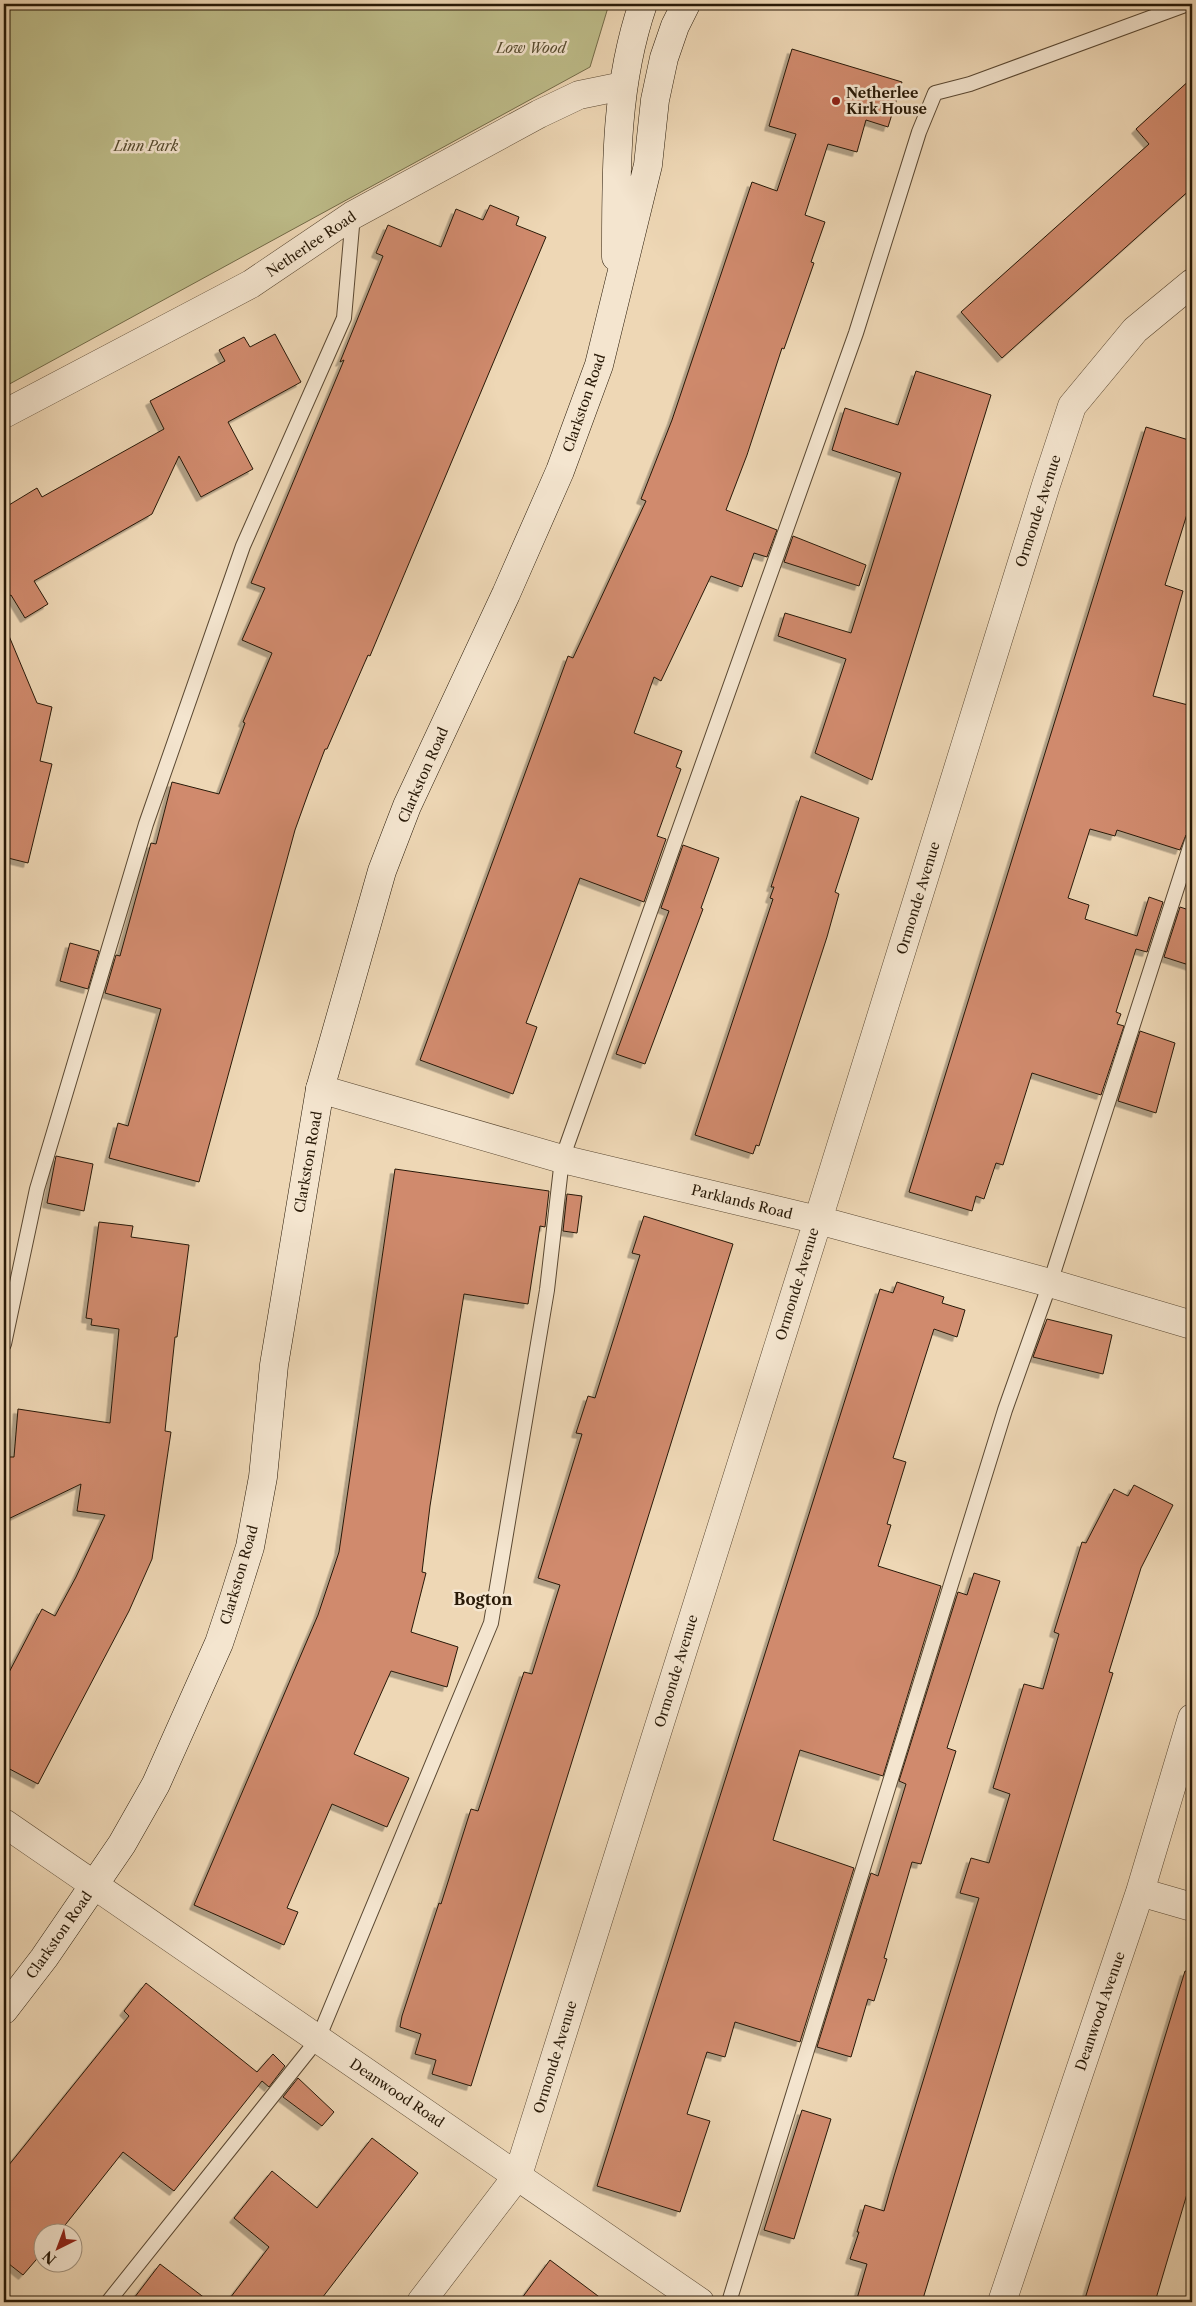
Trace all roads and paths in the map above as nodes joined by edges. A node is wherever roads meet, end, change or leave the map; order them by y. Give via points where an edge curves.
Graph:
1 (643, 4) edge
2 (686, 4) edge
3 (1188, 4) edge
4 (622, 86) junction
5 (353, 215) junction
6 (1192, 283) edge
7 (616, 301) junction
8 (4, 414) edge
9 (1192, 841) edge
10 (320, 1089) junction
11 (562, 1159) junction
12 (818, 1220) junction
13 (1050, 1283) junction
14 (1192, 1325) edge
15 (4, 1344) edge
16 (1192, 1718) edge
17 (4, 1823) edge
18 (94, 1886) junction
19 (1140, 1892) junction
20 (1192, 1908) edge
21 (4, 2010) edge
22 (318, 2039) junction
23 (518, 2175) junction
24 (108, 2302) edge
25 (422, 2302) edge
26 (700, 2302) edge
27 (730, 2302) edge
28 (1002, 2302) edge

1 - 4 street, Clarkston Road
2 - 7 street, Clarkston Road via 664,58 655,100 648,165
3 - 11 lane via 970,84 935,93 919,132 853,343
4 - 5 street, Netherlee Road via 579,95 555,106
4 - 7 street, Clarkston Road via 616,176
5 - 8 street, Netherlee Road via 251,284
5 - 15 lane via 344,318 244,546 146,824 37,1189
6 - 12 street, Ormonde Avenue via 1135,330 1072,406
7 - 10 street, Clarkston Road via 599,365 560,471 407,806 382,871
9 - 13 lane
10 - 11 street, Parklands Road
10 - 18 street, Clarkston Road via 274,1365 263,1478 250,1547 219,1643 182,1729 156,1784
11 - 12 street, Parklands Road
11 - 22 lane via 547,1290 491,1623
12 - 13 street, Parklands Road
12 - 23 street, Ormonde Avenue
13 - 14 street, Parklands Road
13 - 27 lane via 1005,1410
16 - 19 street, Deanwood Avenue
17 - 18 street, Deanwood Road
18 - 21 street, Clarkston Road
18 - 22 street, Deanwood Road
19 - 20 street
19 - 28 street, Deanwood Avenue
22 - 23 street, Deanwood Road
22 - 24 lane
23 - 25 street, Ormonde Avenue
23 - 26 street, Deanwood Road

